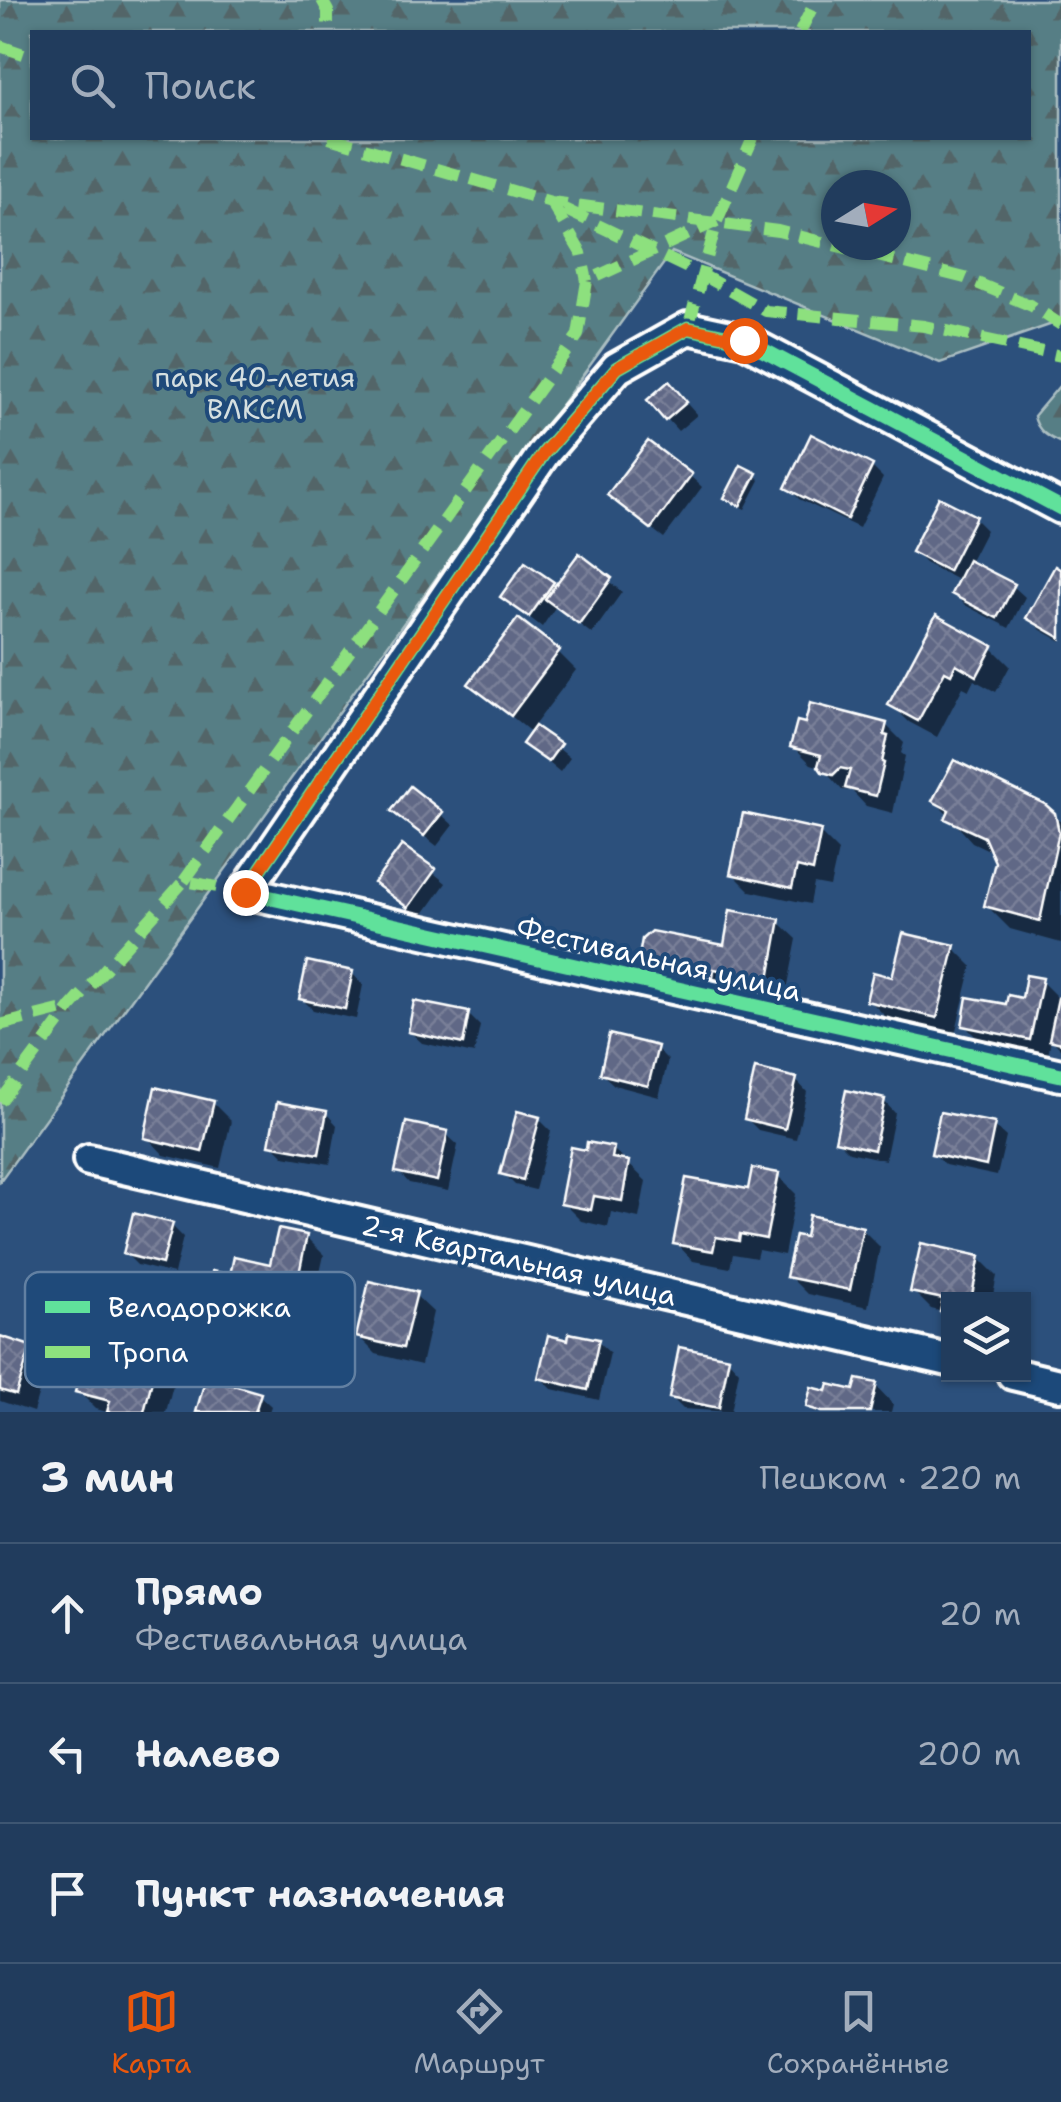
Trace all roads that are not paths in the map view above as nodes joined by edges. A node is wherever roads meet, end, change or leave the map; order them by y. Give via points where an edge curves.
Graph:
1 (1061, 508) edge
2 (1061, 1074) edge
3 (89, 1160) dead end
4 (941, 1358) edge
5 (1031, 1382) edge
6 (1056, 1393) edge

1 - 2 street, Фестивальная улица via 744,340 688,328 617,368 544,453 245,892
3 - 4 street, 2-я Квартальная улица
5 - 6 street

